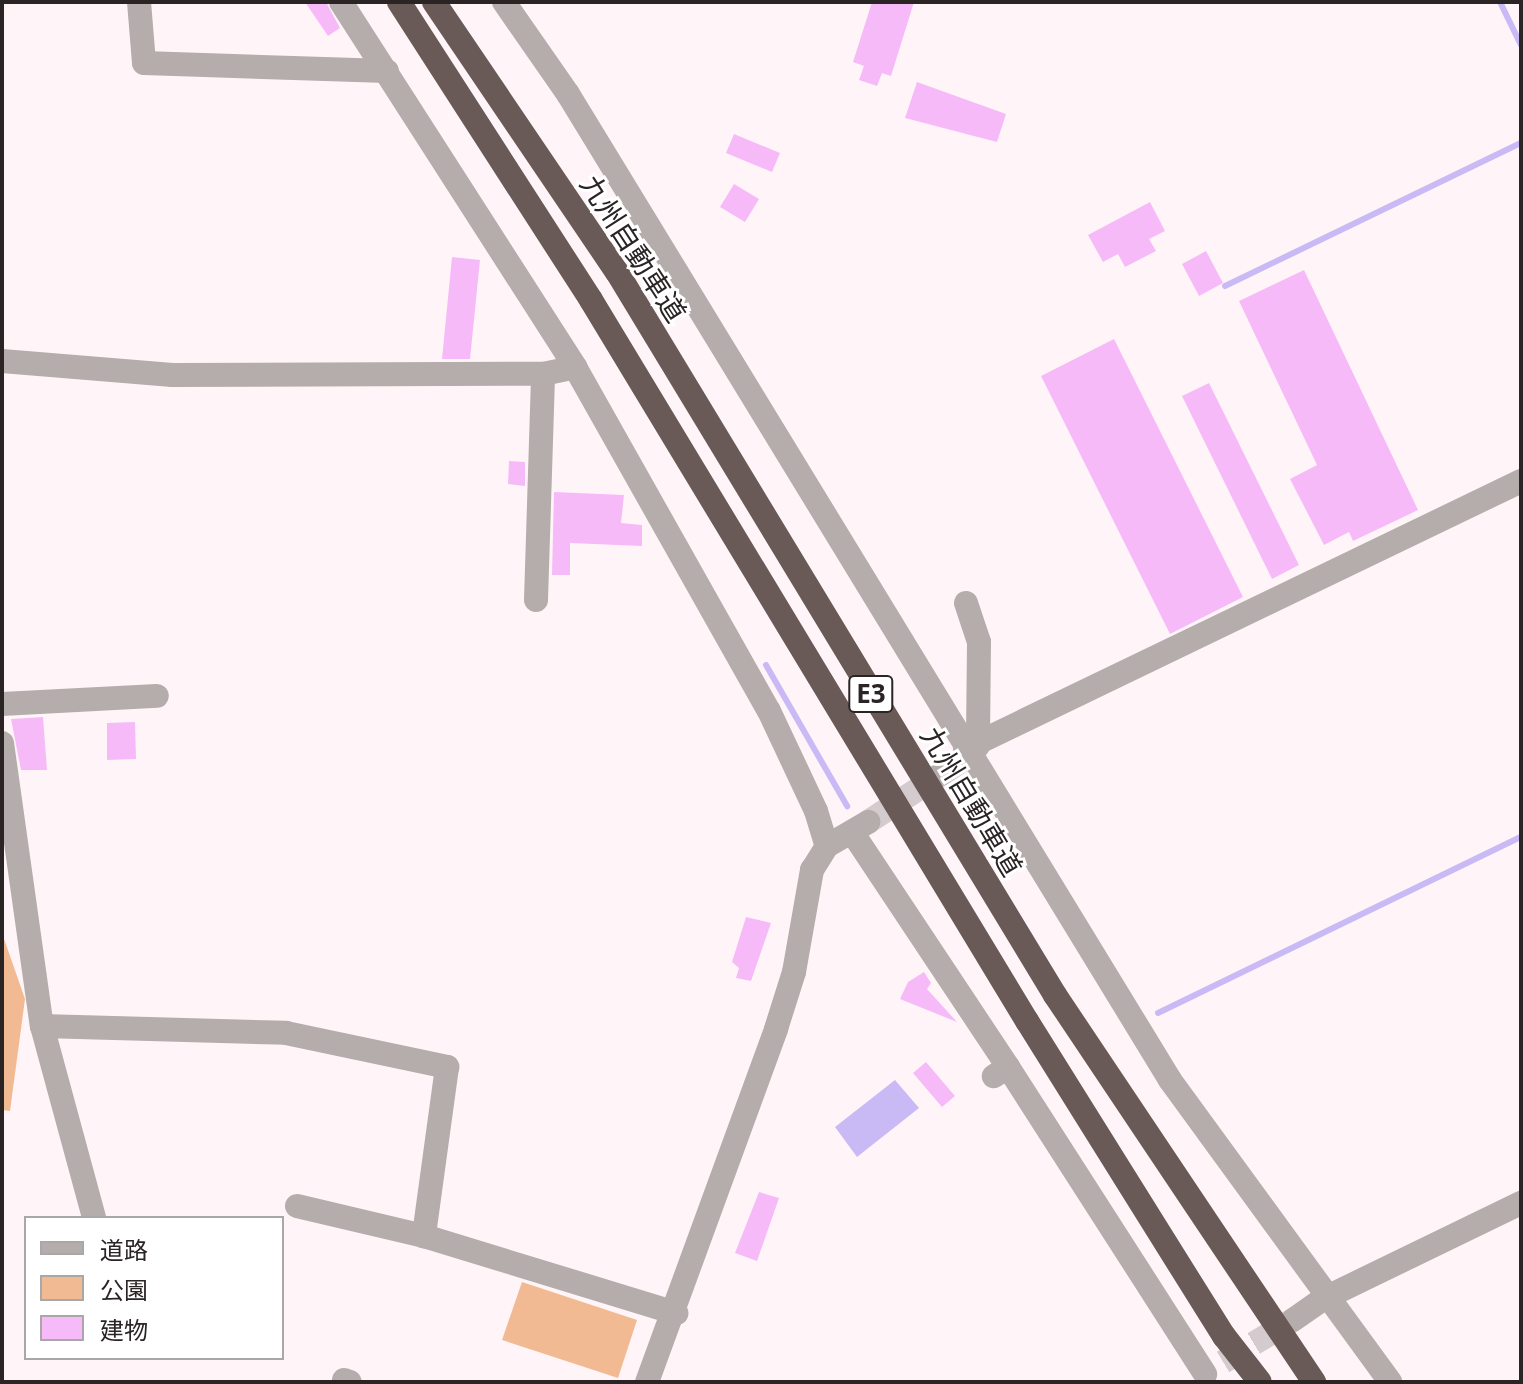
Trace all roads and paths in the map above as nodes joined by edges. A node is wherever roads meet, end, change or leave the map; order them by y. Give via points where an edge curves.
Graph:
1 (139, 2) edge
2 (341, 2) edge
3 (399, 2) edge
4 (434, 2) edge
5 (504, 2) edge
6 (387, 71) junction
7 (2, 361) edge
8 (575, 367) junction
9 (543, 374) junction
10 (1521, 481) edge
11 (536, 600) dead end
12 (966, 603) dead end
13 (157, 696) dead end
14 (2, 704) edge
15 (2, 743) edge
16 (971, 750) junction
17 (941, 774) tunnel mouth
18 (827, 846) junction
19 (42, 1026) junction
20 (1521, 1203) edge
21 (297, 1206) dead end
22 (93, 1216) edge
23 (424, 1236) junction
24 (1325, 1298) junction
25 (676, 1313) junction
26 (1293, 1320) tunnel mouth
27 (1208, 1373) edge
28 (647, 1382) edge
29 (1260, 1382) edge
30 (1314, 1382) edge
31 (1390, 1382) edge

1 - 6 street via 144,63
2 - 6 street
3 - 29 highway, E3 via 591,300 1027,1021 1224,1336
4 - 30 highway, 九州自動車道 / E3 via 617,272 1055,995
5 - 16 street via 568,94
6 - 8 street
7 - 9 street via 172,375
8 - 9 street
8 - 18 street via 769,711
9 - 11 street
10 - 16 street
12 - 16 street via 979,642
13 - 14 street
15 - 19 street
16 - 17 street
16 - 24 street via 1170,1080
18 - 25 street via 812,870 794,972 776,1029
18 - 27 street via 860,827 1001,1072
19 - 22 street
19 - 23 street via 286,1033 447,1067
20 - 24 street
21 - 23 street
23 - 25 street
24 - 26 street
24 - 31 street
25 - 28 street

